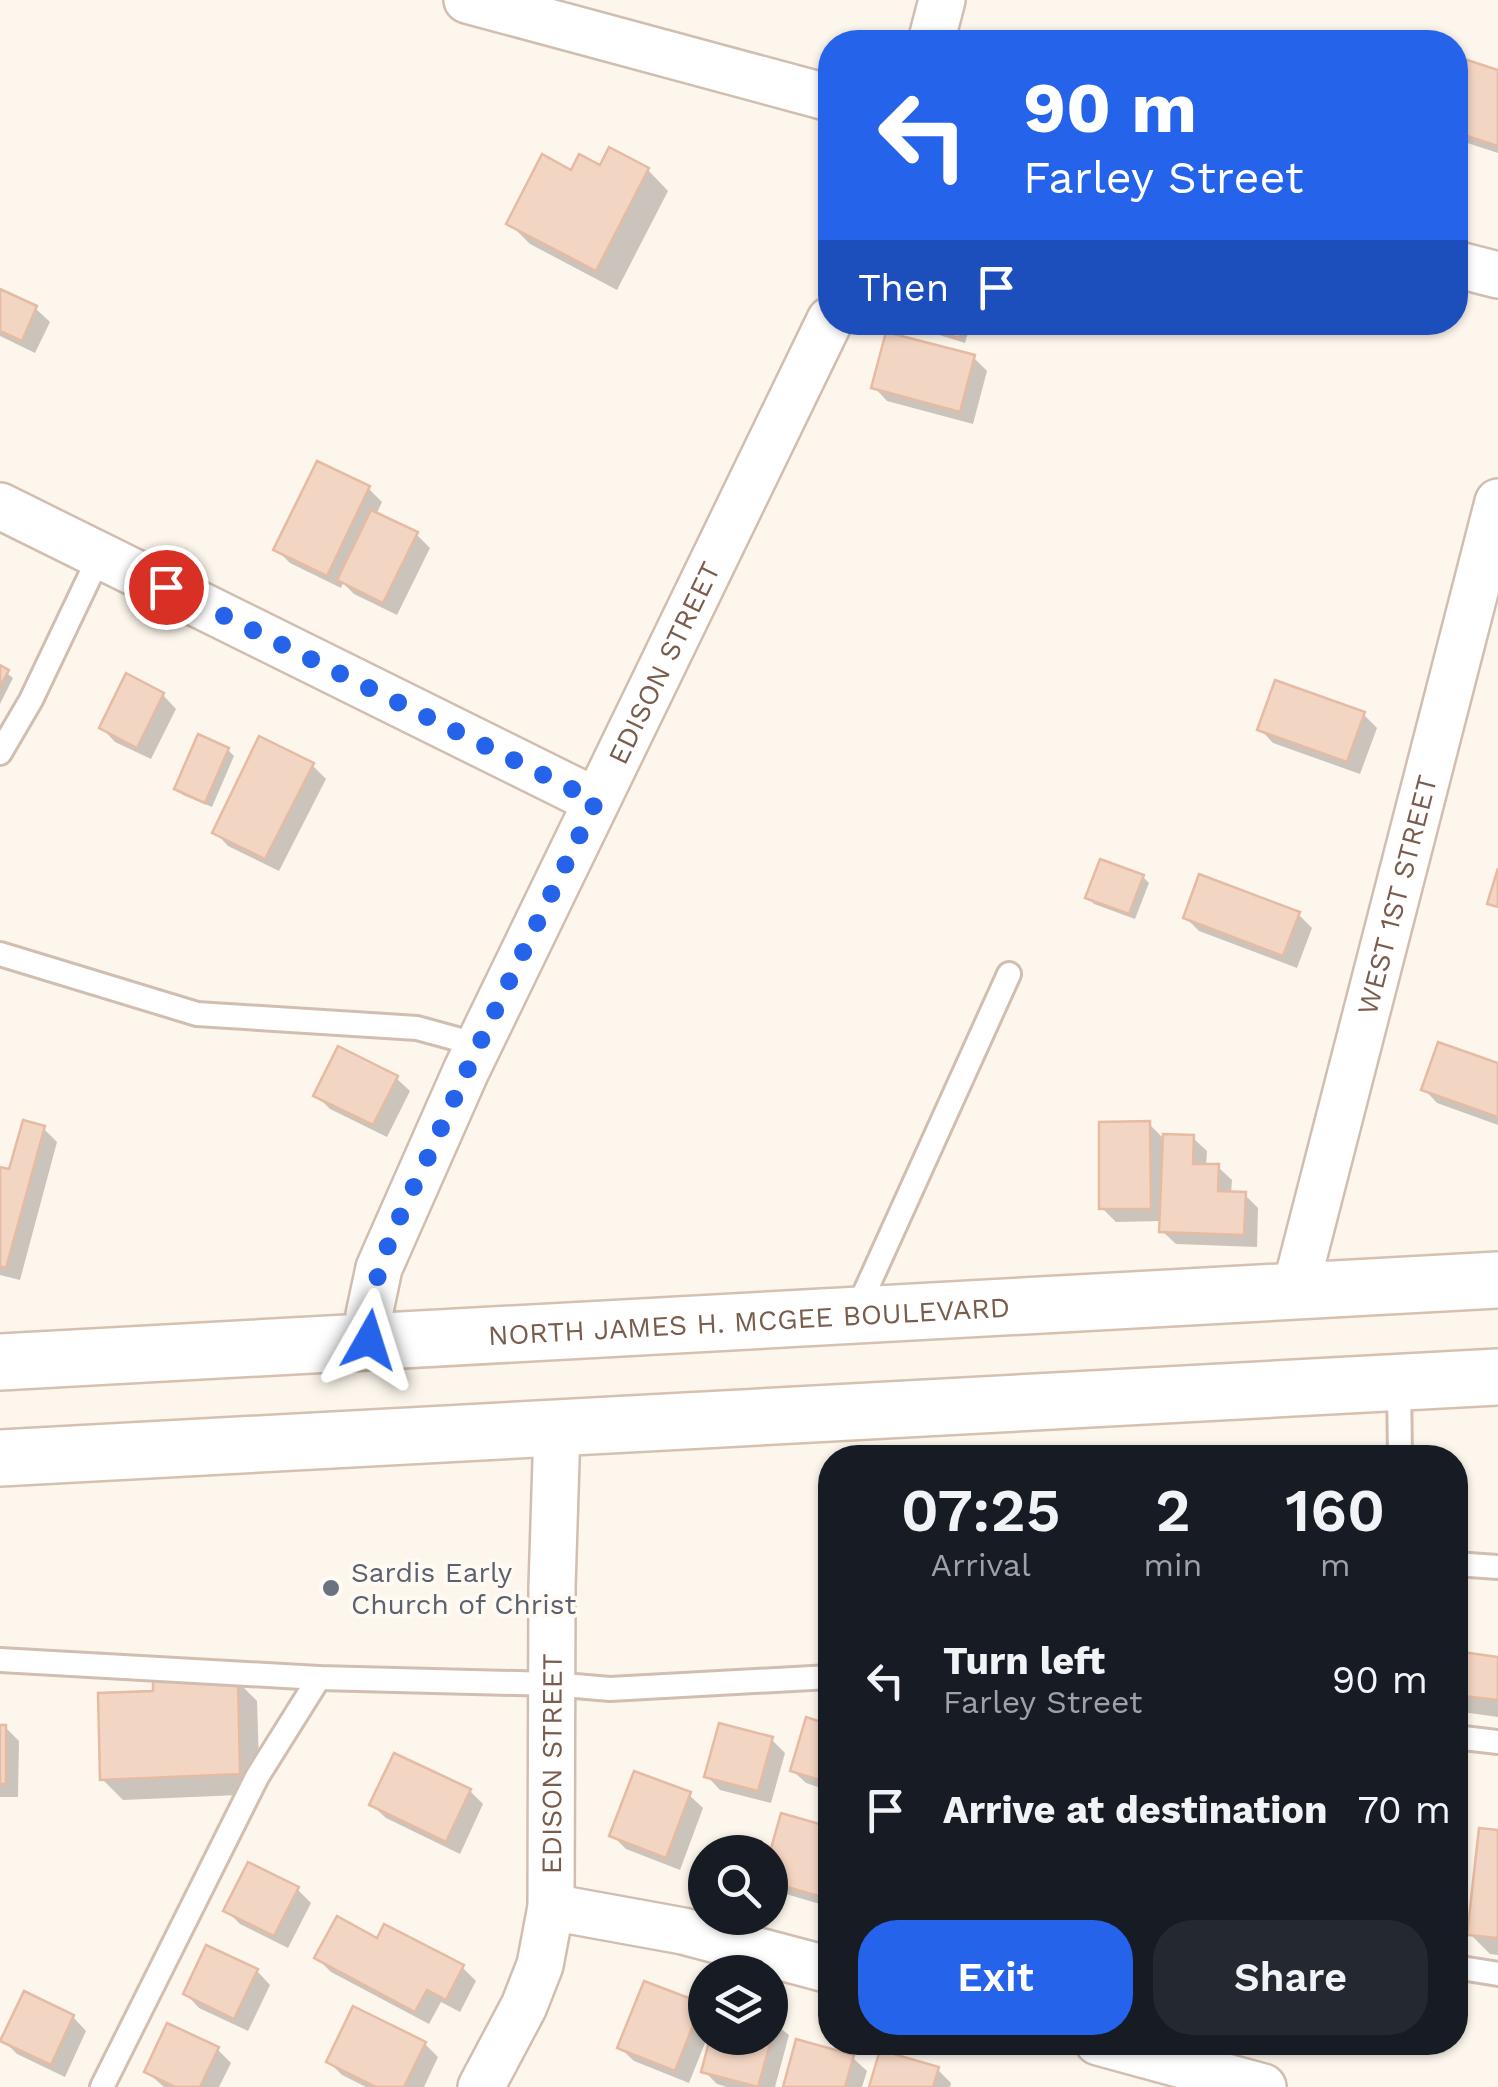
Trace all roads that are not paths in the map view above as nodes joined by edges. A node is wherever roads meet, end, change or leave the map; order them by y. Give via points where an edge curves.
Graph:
1 (467, 0) edge
2 (942, 0) edge
3 (934, 30) edge
4 (818, 95) edge
5 (1468, 267) edge
6 (1498, 275) edge
7 (823, 335) edge
8 (1498, 502) edge
9 (0, 506) edge
10 (100, 555) junction
11 (0, 753) edge
12 (596, 801) junction
13 (0, 954) edge
14 (1010, 974) dead end
15 (479, 1045) junction
16 (1498, 1280) edge
17 (1295, 1290) junction
18 (855, 1314) junction
19 (369, 1340) junction
20 (0, 1362) edge
21 (1498, 1377) edge
22 (1399, 1383) junction
23 (556, 1429) junction
24 (1400, 1445) edge
25 (0, 1458) edge
26 (1468, 1565) edge
27 (1498, 1568) edge
28 (0, 1660) edge
29 (818, 1677) edge
30 (319, 1678) junction
31 (552, 1684) junction
32 (1468, 1739) edge
33 (1498, 1742) edge
34 (551, 1907) junction
35 (818, 1967) edge
36 (1468, 1969) edge
37 (1498, 1974) edge
38 (1167, 2055) edge
39 (1219, 2081) edge
40 (102, 2087) edge
41 (481, 2087) edge
42 (1264, 2087) edge

1 - 4 street
2 - 3 street
5 - 6 street
7 - 12 street, EDISON STREET
8 - 17 street, WEST 1ST STREET
9 - 10 street
10 - 11 lane
10 - 12 street
12 - 15 street, EDISON STREET
13 - 15 lane via 197,1014 417,1028
14 - 18 lane
15 - 19 street, EDISON STREET via 378,1268
16 - 17 main road, NORTH JAMES H. MCGEE BOULEVARD
17 - 18 main road, NORTH JAMES H. MCGEE BOULEVARD
18 - 19 main road, NORTH JAMES H. MCGEE BOULEVARD
19 - 20 main road, NORTH JAMES H. MCGEE BOULEVARD
21 - 22 main road
22 - 23 main road
22 - 24 lane
23 - 25 main road
23 - 31 street, EDISON STREET
26 - 27 lane
28 - 30 lane
29 - 31 lane via 610,1690
30 - 31 lane
30 - 40 lane via 258,1778
31 - 34 street, EDISON STREET
32 - 33 lane
34 - 35 street via 683,1931
34 - 41 street, EDISON STREET via 540,1965
36 - 37 lane
38 - 39 street
39 - 42 street

